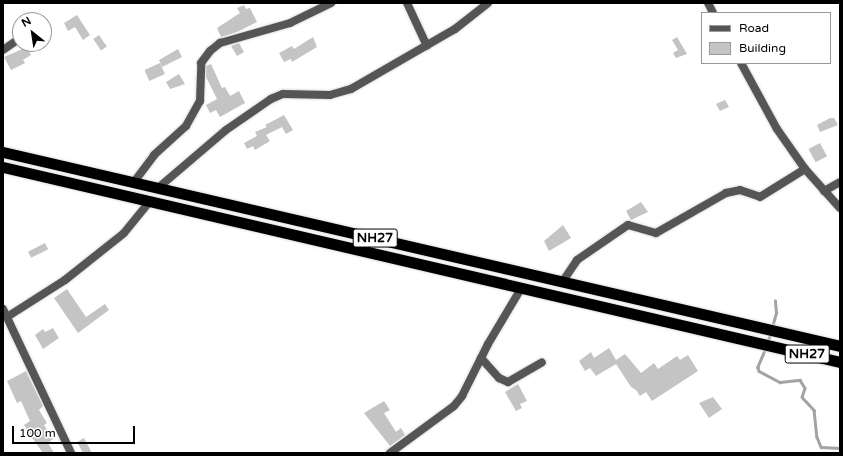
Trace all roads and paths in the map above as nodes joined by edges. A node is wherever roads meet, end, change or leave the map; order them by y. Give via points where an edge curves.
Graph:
1 (331, 3) edge
2 (407, 3) edge
3 (488, 3) edge
4 (708, 3) edge
5 (712, 12) edge
6 (12, 44) edge
7 (427, 46) junction
8 (3, 50) edge
9 (741, 64) edge
10 (3, 152) edge
11 (3, 167) edge
12 (805, 169) junction
13 (134, 182) junction
14 (840, 182) edge
15 (158, 188) junction
16 (824, 190) junction
17 (150, 202) junction
18 (840, 208) edge
19 (563, 281) junction
20 (522, 287) junction
21 (3, 309) edge
22 (7, 317) junction
23 (840, 346) edge
24 (481, 358) junction
25 (542, 362) dead end
26 (840, 362) edge
27 (71, 453) edge
28 (390, 453) edge

1 - 13 street via 269,31 220,43 210,51 201,63 200,101 186,126 154,155
2 - 7 street
3 - 7 street via 455,29
4 - 5 street
6 - 8 street
7 - 15 street via 351,89 330,95 283,94 271,99 226,130
9 - 12 street via 777,129
10 - 13 highway, NH27
11 - 17 highway, NH27
12 - 16 street
12 - 19 street via 760,198 740,190 726,193 656,233 628,225 581,257 569,269
13 - 15 highway, NH27
14 - 16 street
15 - 19 highway, NH27
16 - 18 street
17 - 20 highway, NH27
17 - 22 street via 124,234 65,280
19 - 23 highway, NH27
20 - 24 street
20 - 26 highway, NH27
21 - 22 street
22 - 27 street
24 - 25 street via 499,378 508,382
24 - 28 street via 470,382 454,406

